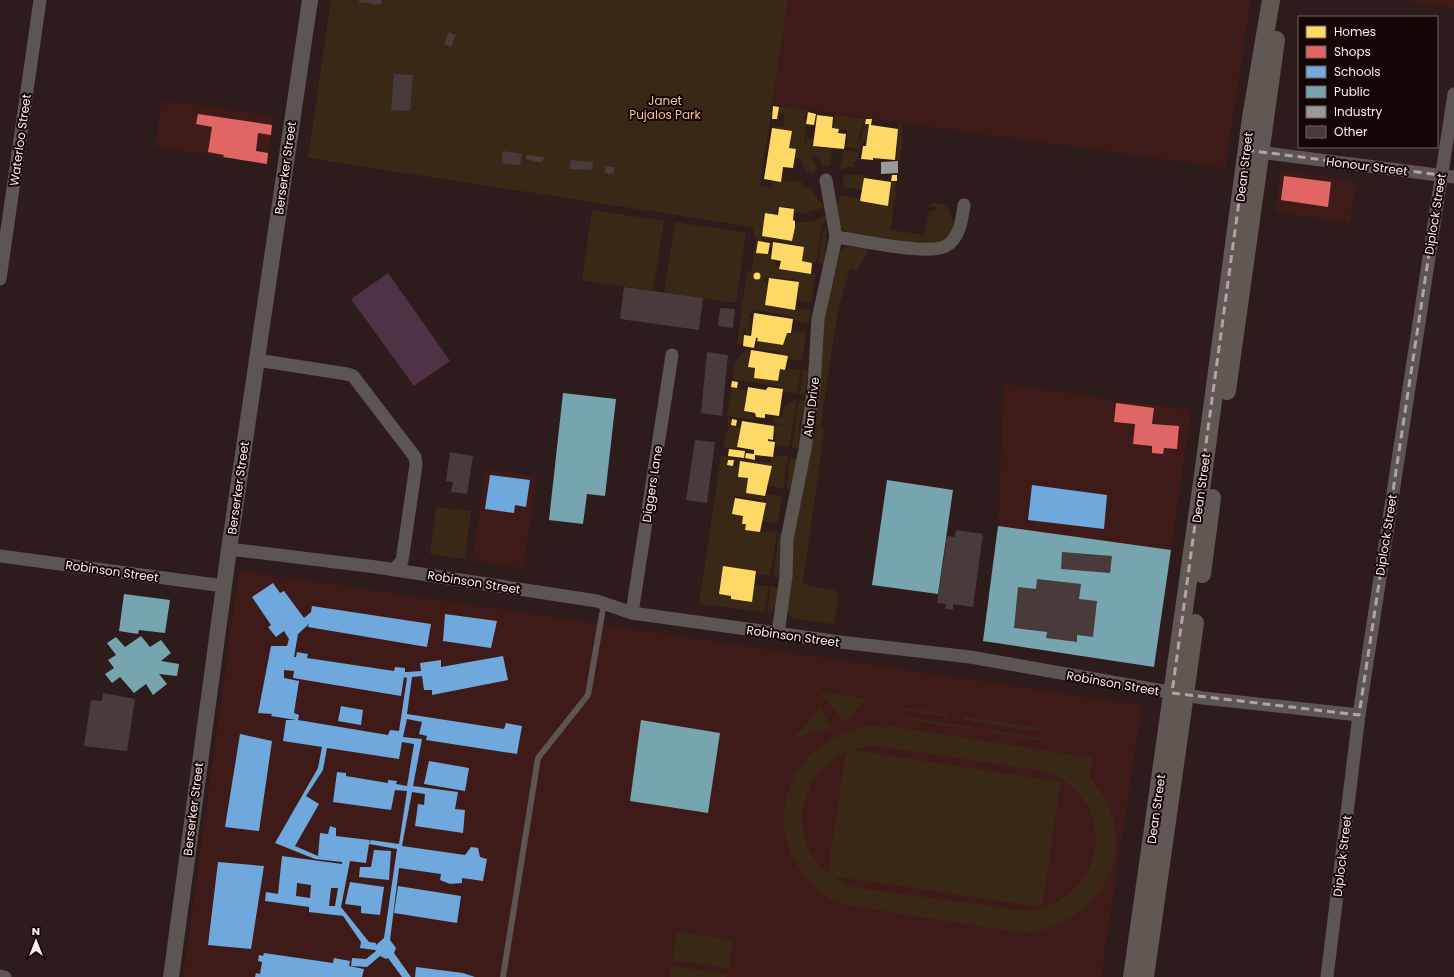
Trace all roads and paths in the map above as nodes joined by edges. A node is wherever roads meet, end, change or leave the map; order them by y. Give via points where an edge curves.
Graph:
1 (40, 0) edge
2 (310, 0) edge
3 (1271, 0) edge
4 (1282, 0) edge
5 (1454, 94) edge
6 (1253, 151) junction
7 (1441, 175) junction
8 (1454, 177) edge
9 (826, 180) dead end
10 (964, 205) dead end
11 (836, 237) junction
12 (0, 279) edge
13 (672, 355) dead end
14 (257, 360) junction
15 (229, 549) junction
16 (0, 556) edge
17 (393, 570) junction
18 (224, 586) junction
19 (604, 603) junction
20 (632, 613) junction
21 (778, 633) junction
22 (1178, 694) junction
23 (1359, 715) junction
24 (0, 976) edge
25 (5, 977) edge
26 (171, 977) edge
27 (503, 977) edge
28 (1132, 977) edge
29 (1145, 977) edge
30 (1328, 977) edge

1 - 12 street, Waterloo Street
2 - 14 street, Berserker Street
3 - 6 main road, Dean Street
4 - 6 main road, Dean Street
5 - 7 street, Diplock Street
6 - 7 street, Honour Street
6 - 22 main road, Dean Street
7 - 8 street, Honour Street
7 - 23 street, Diplock Street
9 - 11 street, Alan Drive
10 - 11 street via 961,223 955,236 946,246 936,249 921,250
11 - 21 street, Alan Drive via 818,319 813,392 805,449 786,539 786,576
13 - 20 street, Diggers Lane
14 - 15 street, Berserker Street
14 - 17 street via 353,376 415,458 402,561
15 - 17 street, Robinson Street
15 - 18 street, Berserker Street
16 - 18 street, Robinson Street
17 - 19 street, Robinson Street
18 - 26 street, Berserker Street
19 - 20 street, Robinson Street
19 - 27 lane via 588,695 538,758
20 - 21 street, Robinson Street
21 - 22 street, Robinson Street via 970,657
22 - 23 street, Robinson Street
22 - 28 main road, Dean Street
22 - 29 main road, Dean Street
23 - 30 street, Diplock Street
24 - 25 street

